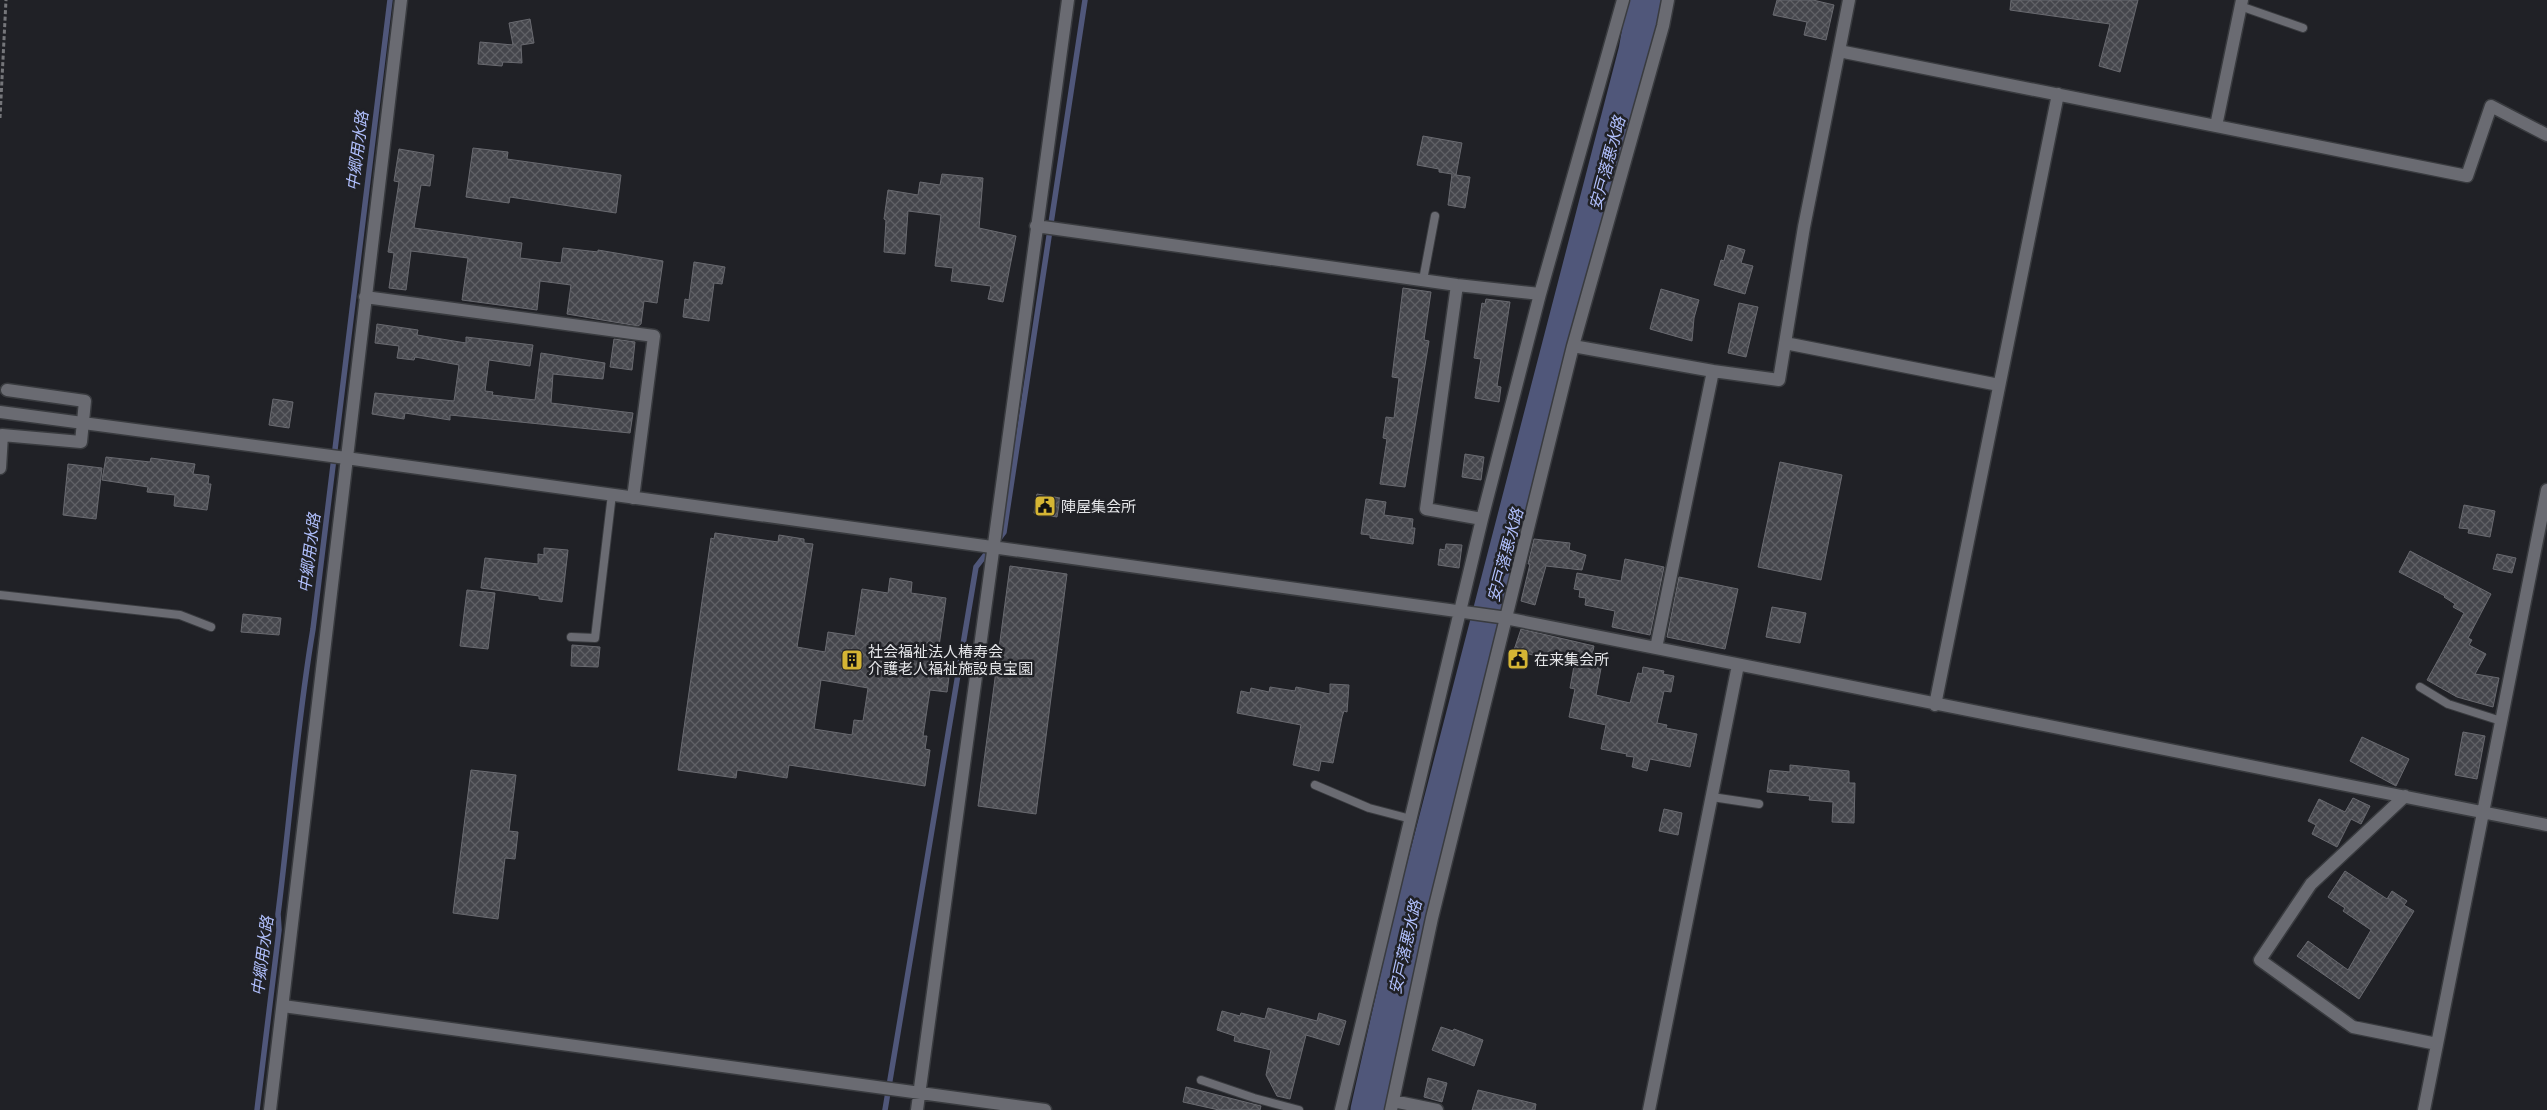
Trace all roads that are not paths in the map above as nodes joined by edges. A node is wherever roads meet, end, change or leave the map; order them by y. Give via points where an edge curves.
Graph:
1 (401, 0) edge
2 (1068, 0) edge
3 (1623, 0) edge
4 (1668, 0) edge
5 (1849, 0) edge
6 (2241, 3) edge
7 (2303, 28) dead end
8 (1839, 52) junction
9 (2058, 94) junction
10 (2216, 126) junction
11 (2547, 134) edge
12 (1435, 216) dead end
13 (1036, 226) junction
14 (1423, 280) junction
15 (1457, 285) junction
16 (1540, 294) junction
17 (365, 297) junction
18 (1785, 343) junction
19 (1573, 346) junction
20 (1713, 372) junction
21 (2000, 385) junction
22 (7, 390) dead end
23 (0, 412) edge
24 (82, 424) junction
25 (346, 458) junction
26 (0, 468) edge
27 (2547, 490) edge
28 (612, 494) junction
29 (633, 498) junction
30 (1482, 519) junction
31 (995, 548) junction
32 (0, 595) edge
33 (1467, 612) junction
34 (1503, 617) junction
35 (211, 626) dead end
36 (571, 637) dead end
37 (1656, 648) junction
38 (1738, 665) junction
39 (2420, 687) dead end
40 (1935, 704) junction
41 (2501, 721) junction
42 (1315, 785) dead end
43 (2405, 796) junction
44 (1712, 797) junction
45 (1759, 804) dead end
46 (2483, 812) junction
47 (1411, 819) junction
48 (2547, 825) edge
49 (283, 1006) junction
50 (2437, 1044) junction
51 (1201, 1080) dead end
52 (920, 1093) junction
53 (1392, 1106) edge
54 (270, 1110) edge
55 (917, 1110) edge
56 (1045, 1110) edge
57 (1299, 1110) edge
58 (1341, 1110) edge
59 (1437, 1110) edge
60 (1649, 1110) edge
61 (2424, 1110) edge

1 - 17 street
2 - 13 street
3 - 16 street
4 - 19 street
5 - 8 street
6 - 7 lane
6 - 10 street
8 - 9 street
8 - 18 street via 1804,226
9 - 10 street
9 - 21 street
10 - 11 street via 2467,176 2491,106
12 - 14 lane
13 - 14 street
13 - 31 street
14 - 15 street
15 - 16 street
15 - 30 street via 1426,509
16 - 30 street
17 - 25 street
17 - 29 street via 654,336
18 - 20 street via 1779,380
18 - 21 street
19 - 20 street
19 - 34 street
20 - 37 street
21 - 40 street
22 - 24 street via 85,401
23 - 24 street
24 - 25 street
24 - 26 street via 80,442 2,435
25 - 28 street
25 - 49 street
27 - 41 street
28 - 29 street
28 - 36 lane via 595,638
29 - 31 street
30 - 33 street
31 - 33 street
31 - 52 street
32 - 35 lane via 180,614
33 - 34 street
33 - 47 street
34 - 37 street
34 - 53 street via 1432,918
37 - 38 street
38 - 40 street
38 - 44 street
39 - 41 lane via 2448,704
40 - 43 street
41 - 46 street
42 - 47 lane via 1369,808
43 - 46 street
43 - 50 street via 2311,884 2260,960 2353,1027
44 - 45 lane
44 - 60 street
46 - 48 street
46 - 50 street
47 - 58 street
49 - 52 street
49 - 54 street
50 - 61 street
51 - 57 lane
52 - 55 street
52 - 56 street
53 - 59 street

